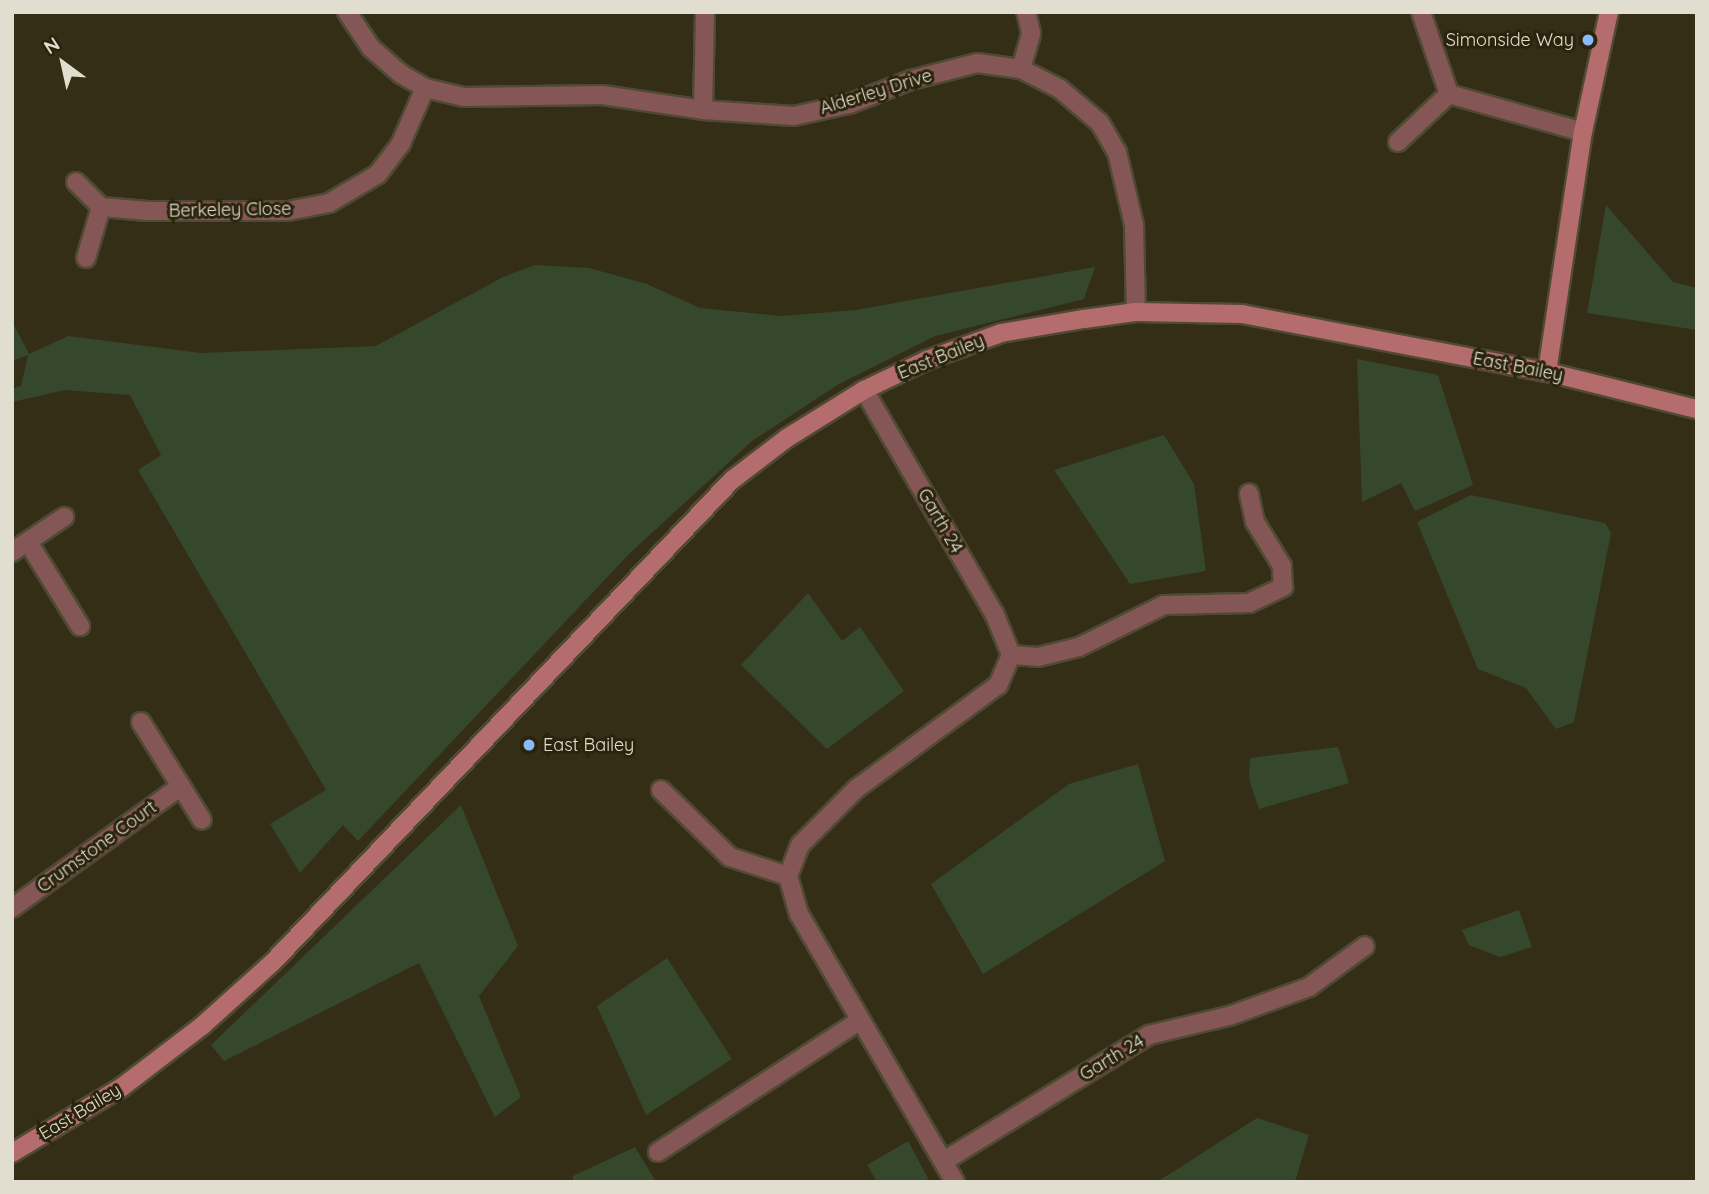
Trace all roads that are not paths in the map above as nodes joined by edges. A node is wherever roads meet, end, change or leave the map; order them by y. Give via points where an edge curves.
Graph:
1 (347, 12) edge
2 (705, 12) edge
3 (1026, 12) edge
4 (1421, 12) edge
5 (1609, 12) edge
6 (1021, 69) junction
7 (425, 88) junction
8 (1449, 94) junction
9 (704, 110) junction
10 (1583, 132) junction
11 (1398, 142) dead end
12 (76, 182) dead end
13 (101, 207) junction
14 (86, 258) dead end
15 (1136, 313) junction
16 (1547, 372) junction
17 (863, 390) junction
18 (1697, 409) edge
19 (1249, 494) dead end
20 (64, 517) dead end
21 (20, 547) edge
22 (80, 626) dead end
23 (1011, 655) junction
24 (141, 722) dead end
25 (181, 786) junction
26 (661, 790) dead end
27 (202, 820) dead end
28 (788, 876) junction
29 (12, 908) edge
30 (1365, 946) dead end
31 (859, 1021) junction
32 (658, 1152) dead end
33 (12, 1153) edge
34 (944, 1161) junction
35 (955, 1182) edge

1 - 7 street, Alderley Drive via 372,48
2 - 9 street
3 - 6 street via 1031,33
4 - 8 street
5 - 10 street
6 - 9 street, Alderley Drive via 977,63 911,79 849,104 794,116
6 - 15 street, Alderley Drive via 1059,89 1100,124 1117,152 1134,225
7 - 9 street, Alderley Drive via 464,97 602,94
7 - 13 street, Berkeley Close via 401,143 378,174 329,203 288,211
8 - 10 street
8 - 11 street
10 - 16 street
12 - 13 street
13 - 14 street
15 - 16 street, East Bailey via 1242,314
15 - 17 street, East Bailey via 1001,333
16 - 18 street, East Bailey
17 - 23 street, Garth 24 via 995,615
17 - 33 street, East Bailey via 732,480 273,962 203,1025 122,1087
19 - 23 street via 1255,522 1282,566 1283,587 1249,603 1164,605 1079,647 1038,657
20 - 21 street
21 - 22 street
23 - 28 street via 998,685 856,789 800,845
24 - 25 street
25 - 27 street
25 - 29 street, Crumstone Court
26 - 28 street via 730,857
28 - 31 street via 799,914
30 - 34 street, Garth 24 via 1308,987 1232,1015 1149,1035
31 - 32 street
31 - 34 street
34 - 35 street

